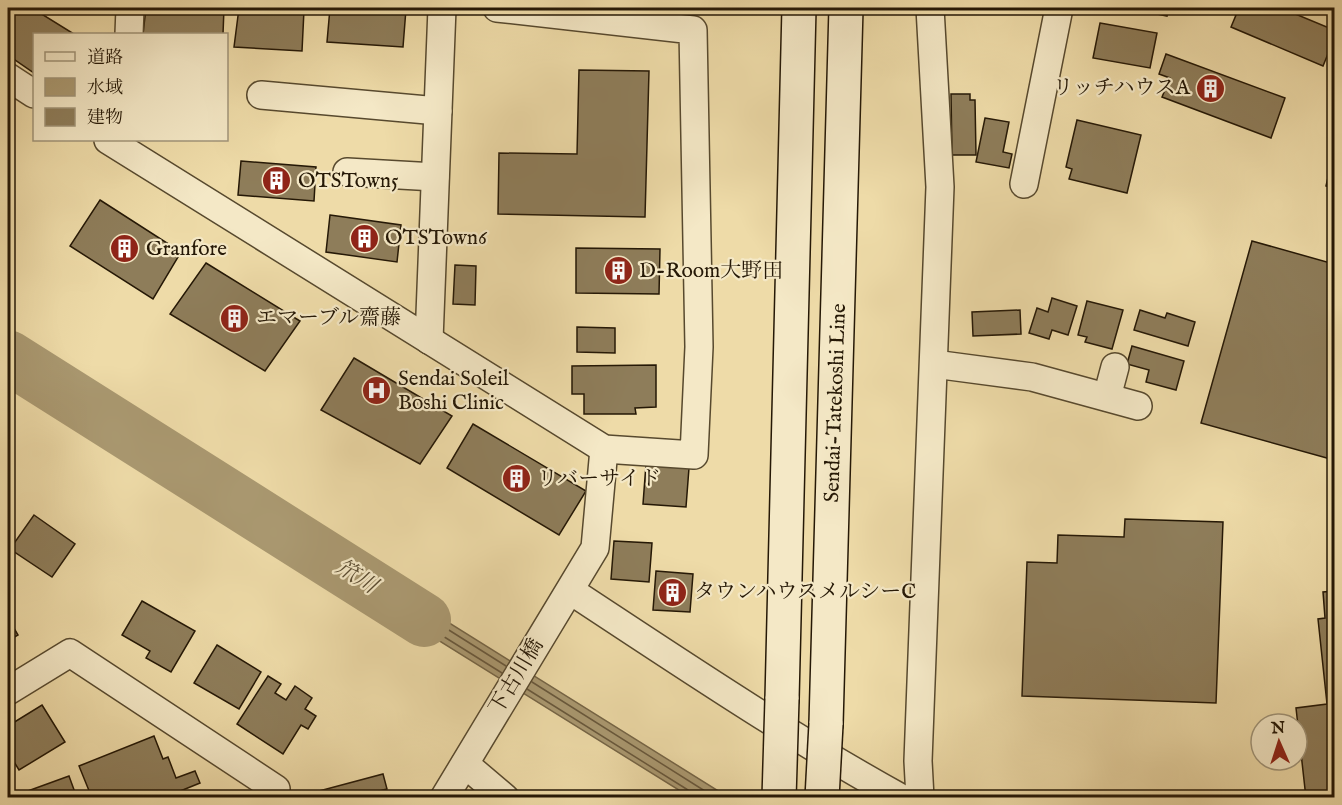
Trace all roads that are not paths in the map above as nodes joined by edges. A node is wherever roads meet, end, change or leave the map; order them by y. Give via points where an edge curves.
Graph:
1 (129, 8) edge
2 (442, 8) edge
3 (497, 8) edge
4 (798, 8) edge
5 (846, 8) edge
6 (930, 8) edge
7 (1059, 8) edge
8 (129, 33) edge
9 (8, 77) edge
10 (33, 93) edge
11 (261, 95) dead end
12 (438, 111) junction
13 (121, 144) edge
14 (347, 172) dead end
15 (435, 177) junction
16 (1024, 184) dead end
17 (429, 340) junction
18 (934, 364) junction
19 (1115, 367) dead end
20 (1107, 397) junction
21 (1138, 406) dead end
22 (604, 449) junction
23 (564, 600) junction
24 (8, 691) edge
25 (470, 755) junction
26 (251, 798) edge
27 (444, 798) edge
28 (505, 798) edge
29 (779, 798) edge
30 (822, 798) edge
31 (901, 798) edge
32 (920, 798) edge

1 - 8 street
2 - 12 street
3 - 22 street via 693,30 699,347 694,455
4 - 29 main road, bridge
5 - 30 main road, Sendai-Tatekoshi Line, bridge
6 - 18 street via 940,187
7 - 16 street
9 - 10 street
11 - 12 street
12 - 15 street
13 - 17 street
14 - 15 street
15 - 17 street
17 - 22 street
18 - 20 street via 1032,377
18 - 32 street via 918,761
19 - 20 street
20 - 21 street
22 - 23 street, 下古川橋 via 595,548
23 - 25 street, 下古川橋
23 - 31 street
24 - 26 street via 70,652 276,789
25 - 27 street, 下古川橋
25 - 28 street

